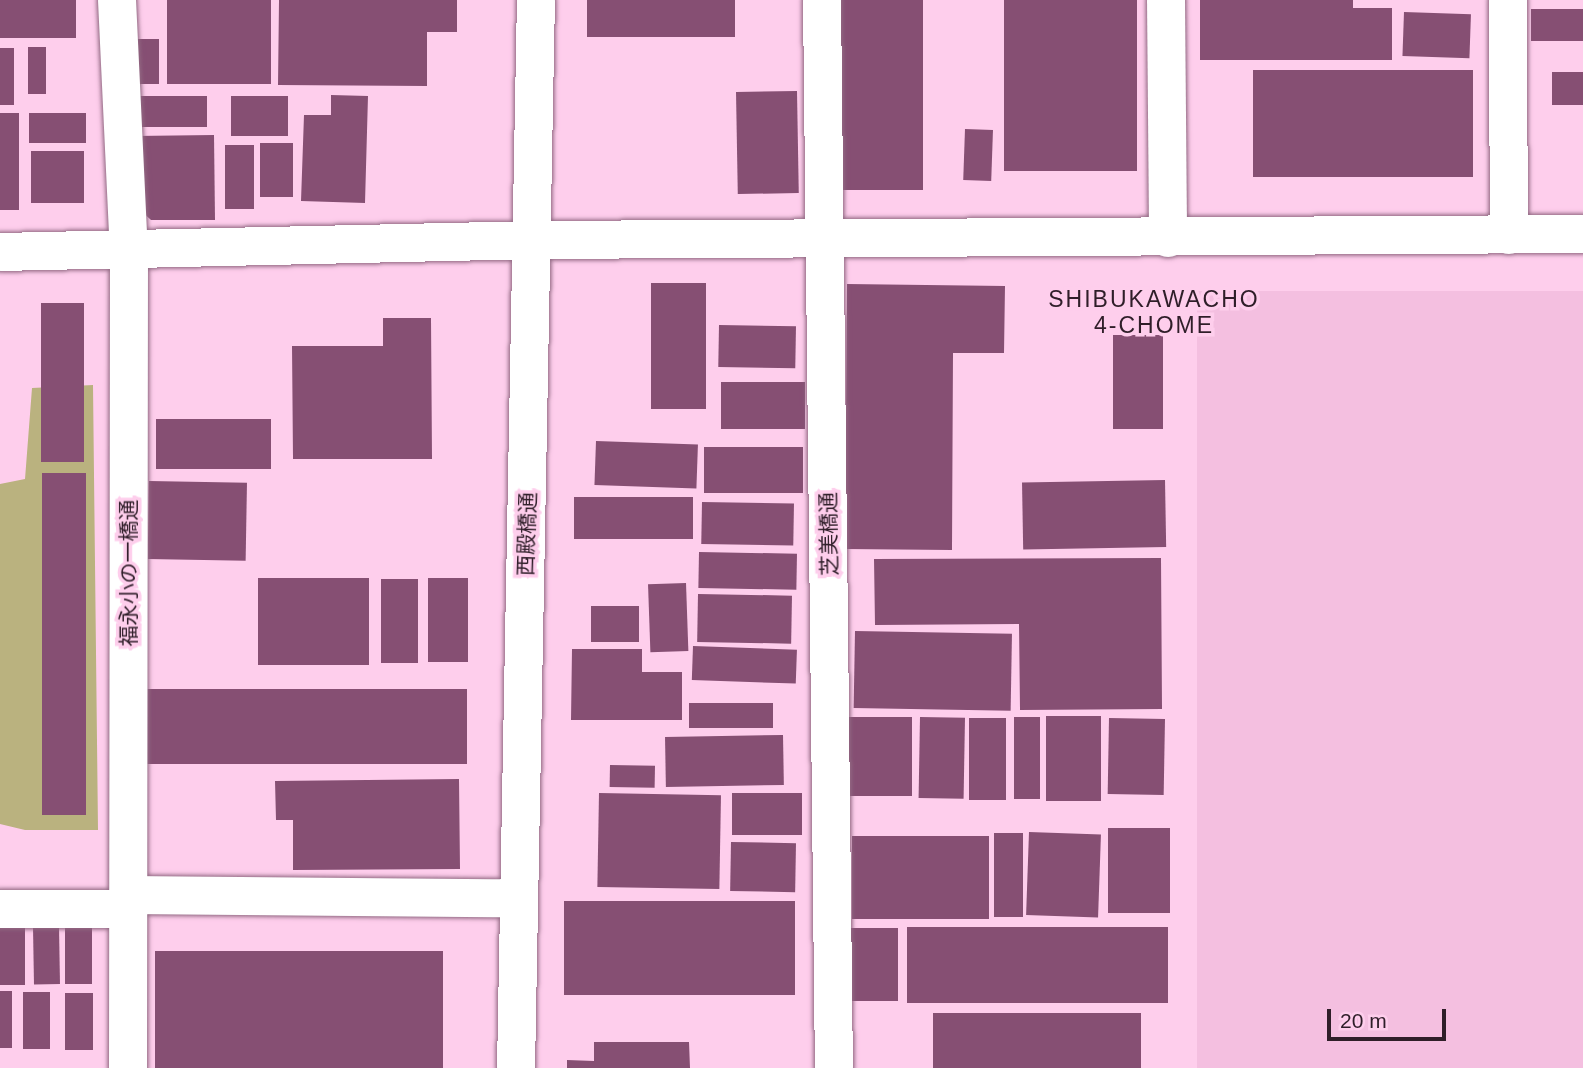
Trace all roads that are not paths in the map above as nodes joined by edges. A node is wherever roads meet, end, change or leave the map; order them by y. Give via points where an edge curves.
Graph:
1 (117, 0) edge
2 (536, 0) edge
3 (822, 0) edge
4 (1166, 0) edge
5 (1508, 0) edge
6 (1583, 234) edge
7 (1509, 236) junction
8 (1168, 238) junction
9 (535, 240) junction
10 (826, 240) junction
11 (129, 251) junction
12 (0, 252) edge
13 (517, 890) junction
14 (129, 902) junction
15 (0, 909) edge
16 (128, 1068) edge
17 (516, 1068) edge
18 (834, 1068) edge

1 - 11 street, 福永小の一橋通
2 - 9 street, 西殿橋通
3 - 10 street, 芝美橋通
4 - 8 street
5 - 7 street
6 - 7 street
7 - 8 street
8 - 10 street
9 - 10 street
9 - 11 street
9 - 13 street, 西殿橋通
10 - 18 street, 芝美橋通
11 - 12 street
11 - 14 street, 福永小の一橋通
13 - 14 street via 508,898
13 - 17 street, 西殿橋通
14 - 15 street
14 - 16 street, 福永小の一橋通

